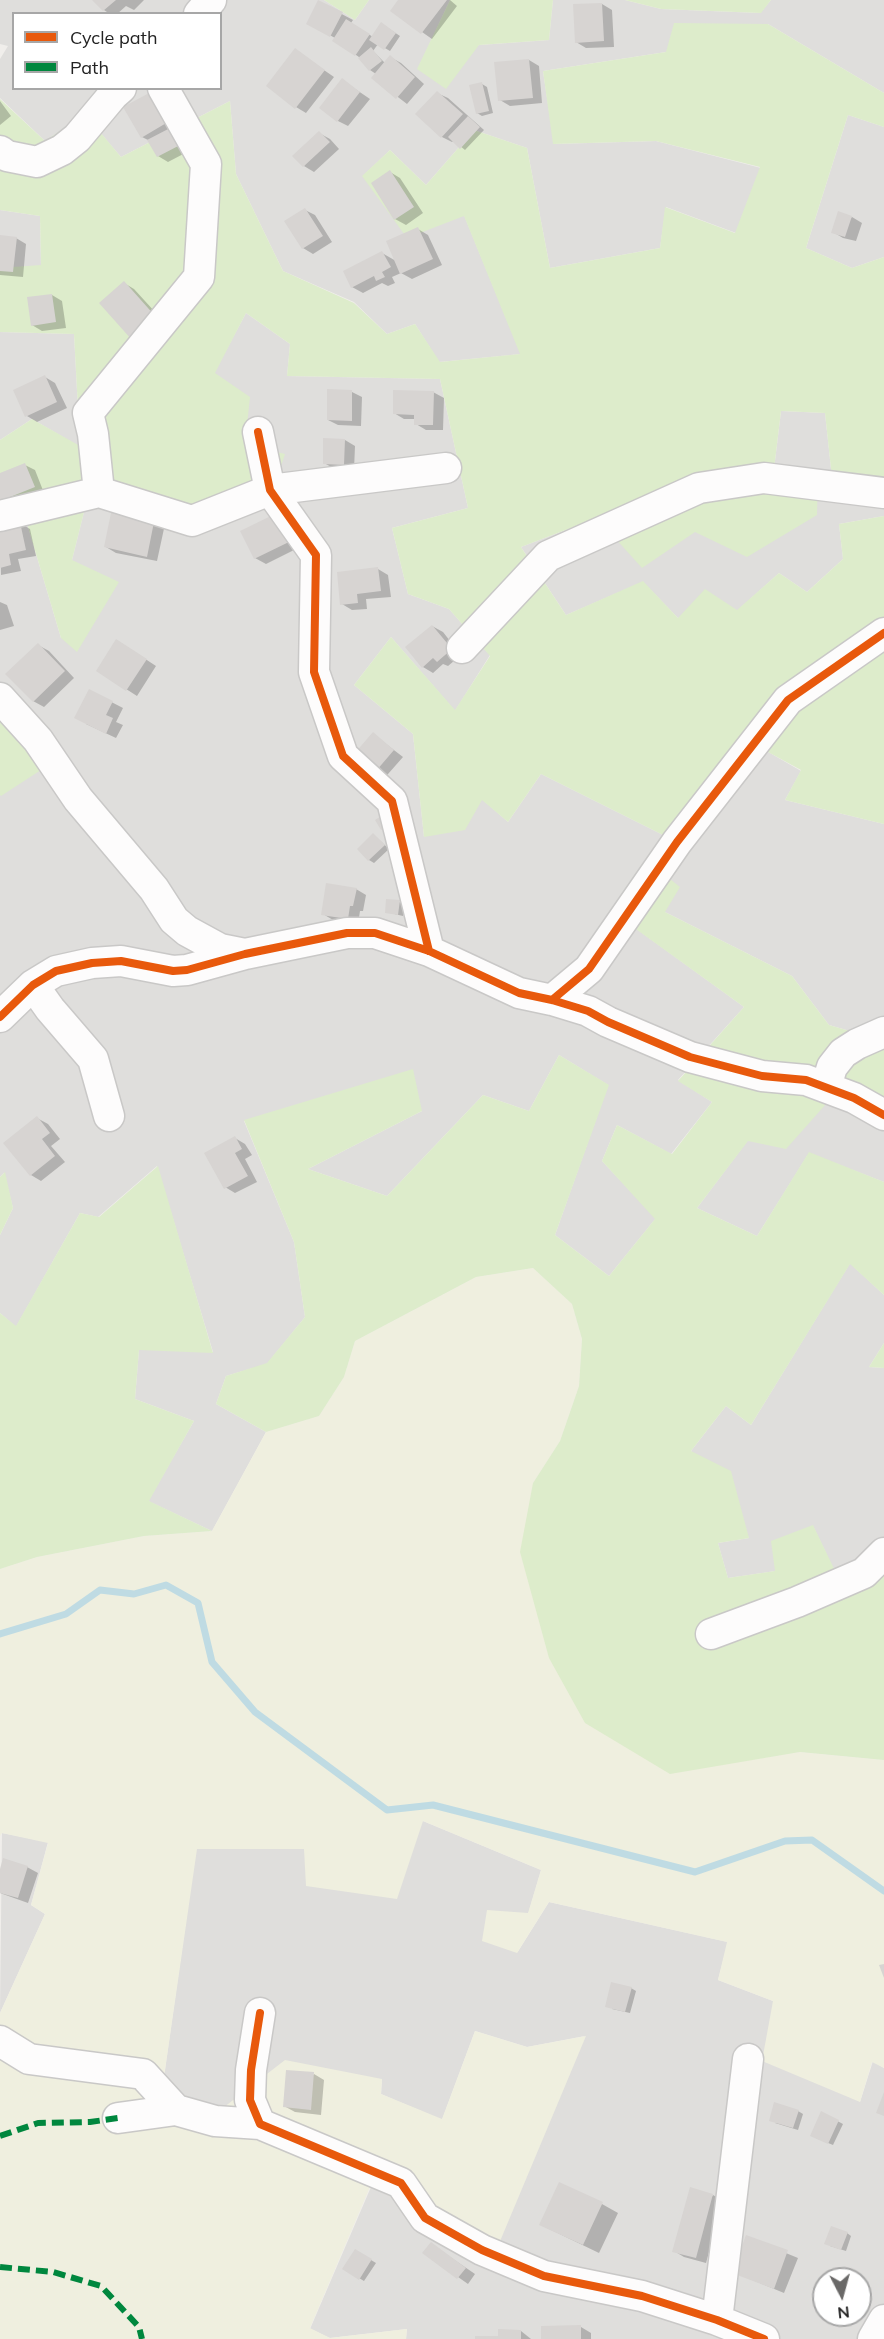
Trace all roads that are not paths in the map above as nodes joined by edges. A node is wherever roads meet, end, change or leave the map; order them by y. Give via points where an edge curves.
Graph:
1 (211, 0) edge
2 (201, 12) edge
3 (118, 90) edge
4 (163, 90) edge
5 (0, 151) edge
6 (258, 432) dead end
7 (446, 468) dead end
8 (270, 490) junction
9 (99, 492) junction
10 (884, 493) edge
11 (0, 516) edge
12 (884, 633) edge
13 (462, 648) dead end
14 (0, 698) edge
15 (429, 951) junction
16 (245, 954) junction
17 (33, 985) junction
18 (552, 1000) junction
19 (0, 1017) edge
20 (884, 1032) edge
21 (826, 1087) junction
22 (884, 1115) edge
23 (109, 1116) dead end
24 (884, 1553) edge
25 (711, 1634) dead end
26 (260, 2013) dead end
27 (0, 2041) edge
28 (748, 2059) dead end
29 (176, 2110) junction
30 (118, 2118) dead end
31 (260, 2124) junction
32 (884, 2319) edge
33 (705, 2325) edge
34 (764, 2339) edge
35 (873, 2339) edge

1 - 2 street
3 - 5 street via 62,150 37,162
4 - 9 street via 206,164 199,277 88,413
6 - 8 street
7 - 8 street
8 - 9 street via 192,521
8 - 15 street via 316,555 314,672 343,756 392,801
9 - 11 street
10 - 13 street via 764,478 699,488 548,556
12 - 18 street via 788,700 677,842 589,969
14 - 16 street via 38,740 78,799 154,889 174,920 220,949
15 - 16 street via 375,933 346,933
15 - 18 street via 519,993
16 - 17 street via 173,971 121,961 92,963 56,971
17 - 19 street
17 - 23 street via 93,1059
18 - 21 street via 588,1011 690,1057 741,1072 806,1080
20 - 21 street via 843,1053 832,1067
21 - 22 street
24 - 25 street via 864,1573
26 - 31 street via 250,2100
27 - 29 street via 29,2060 143,2074
28 - 33 street
29 - 30 street
29 - 31 street via 215,2121
31 - 33 street via 401,2183 425,2218 493,2254 544,2276 642,2296
32 - 35 street
33 - 34 street

